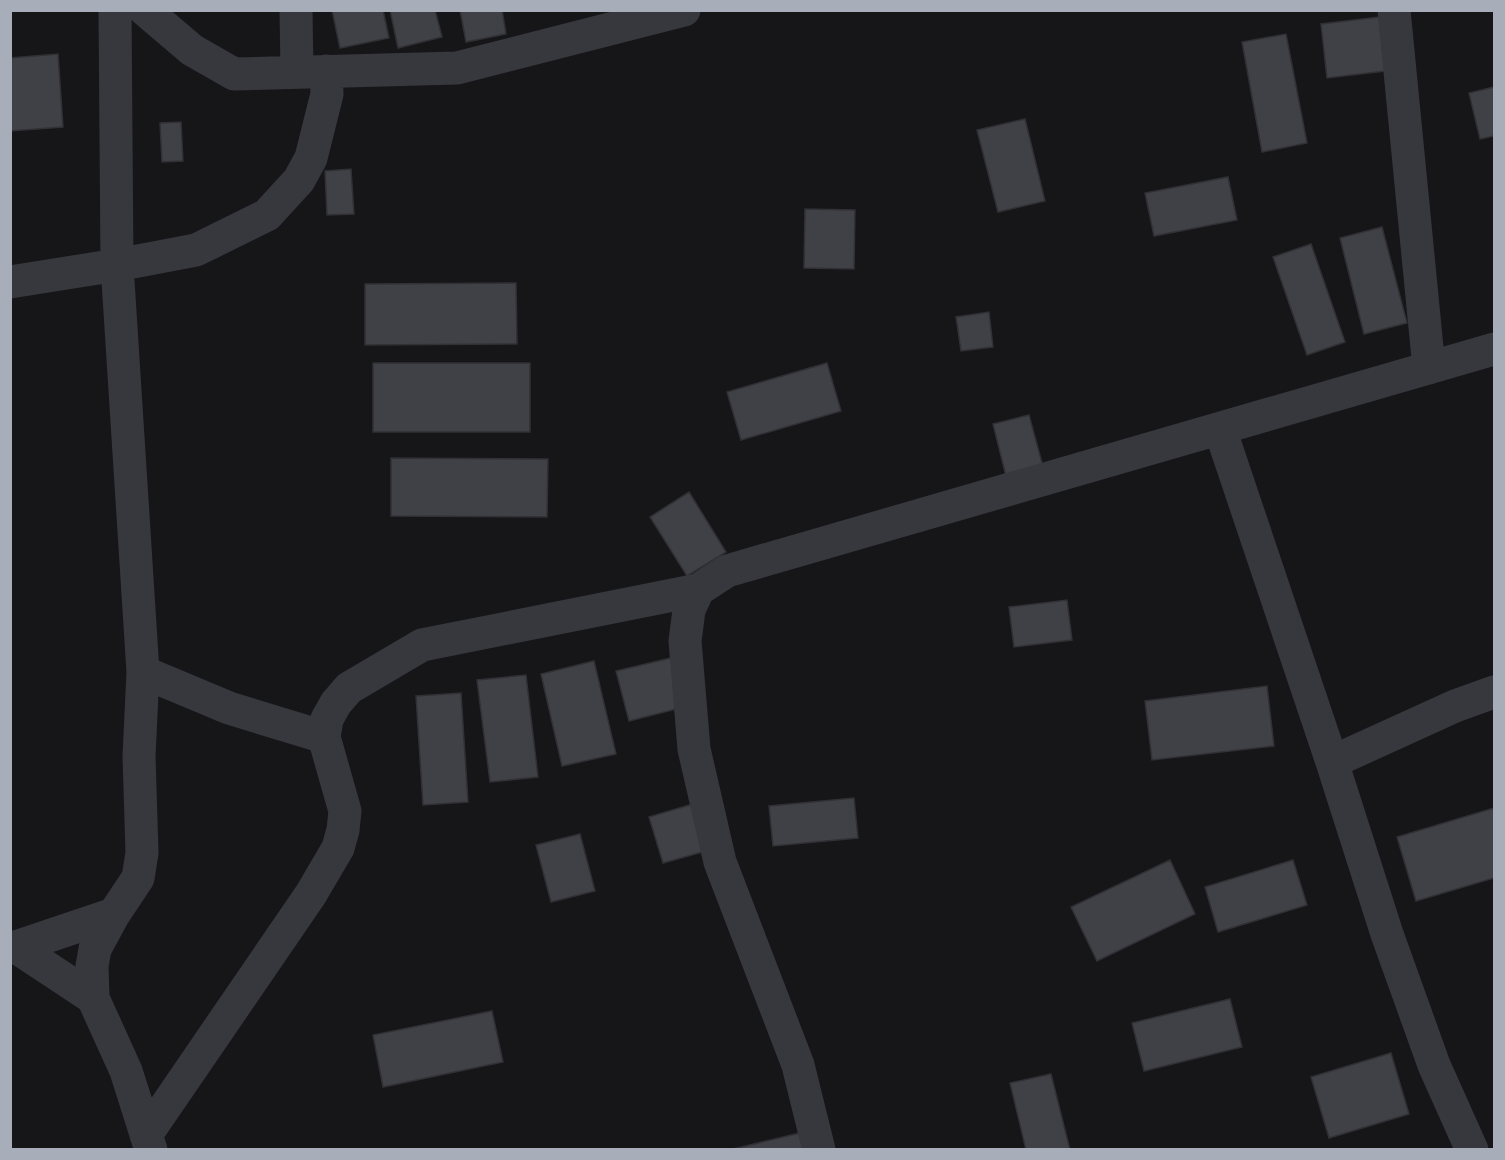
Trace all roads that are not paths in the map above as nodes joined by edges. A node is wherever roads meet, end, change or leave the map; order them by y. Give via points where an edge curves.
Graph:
1 (115, 10) edge
2 (145, 10) edge
3 (296, 10) edge
4 (684, 10) edge
5 (1394, 10) edge
6 (312, 71) junction
7 (117, 265) junction
8 (10, 282) edge
9 (1494, 349) edge
10 (1429, 368) junction
11 (1220, 429) junction
12 (698, 590) junction
13 (143, 672) junction
14 (1494, 692) edge
15 (324, 737) junction
16 (1332, 762) junction
17 (114, 914) junction
18 (14, 947) edge
19 (93, 998) junction
20 (148, 1142) edge
21 (819, 1149) edge
22 (1472, 1149) edge

1 - 7 street
2 - 6 street via 192,50 234,74
3 - 6 street
4 - 6 street via 457,68
5 - 10 street
6 - 7 street via 327,94 311,158 299,180 267,215 196,250
7 - 8 street
7 - 13 street
9 - 10 street
10 - 11 street
11 - 12 street via 727,571
11 - 16 street
12 - 15 street via 422,645 349,688 327,719
12 - 21 street via 689,610 685,640 694,749 720,862 798,1065
13 - 15 street via 229,708
13 - 17 street via 139,756 142,853 138,878
14 - 16 street
15 - 20 street via 345,811 338,848
16 - 22 street via 1434,1065
17 - 18 street
17 - 19 street via 95,949
18 - 19 street
19 - 20 street via 126,1071

